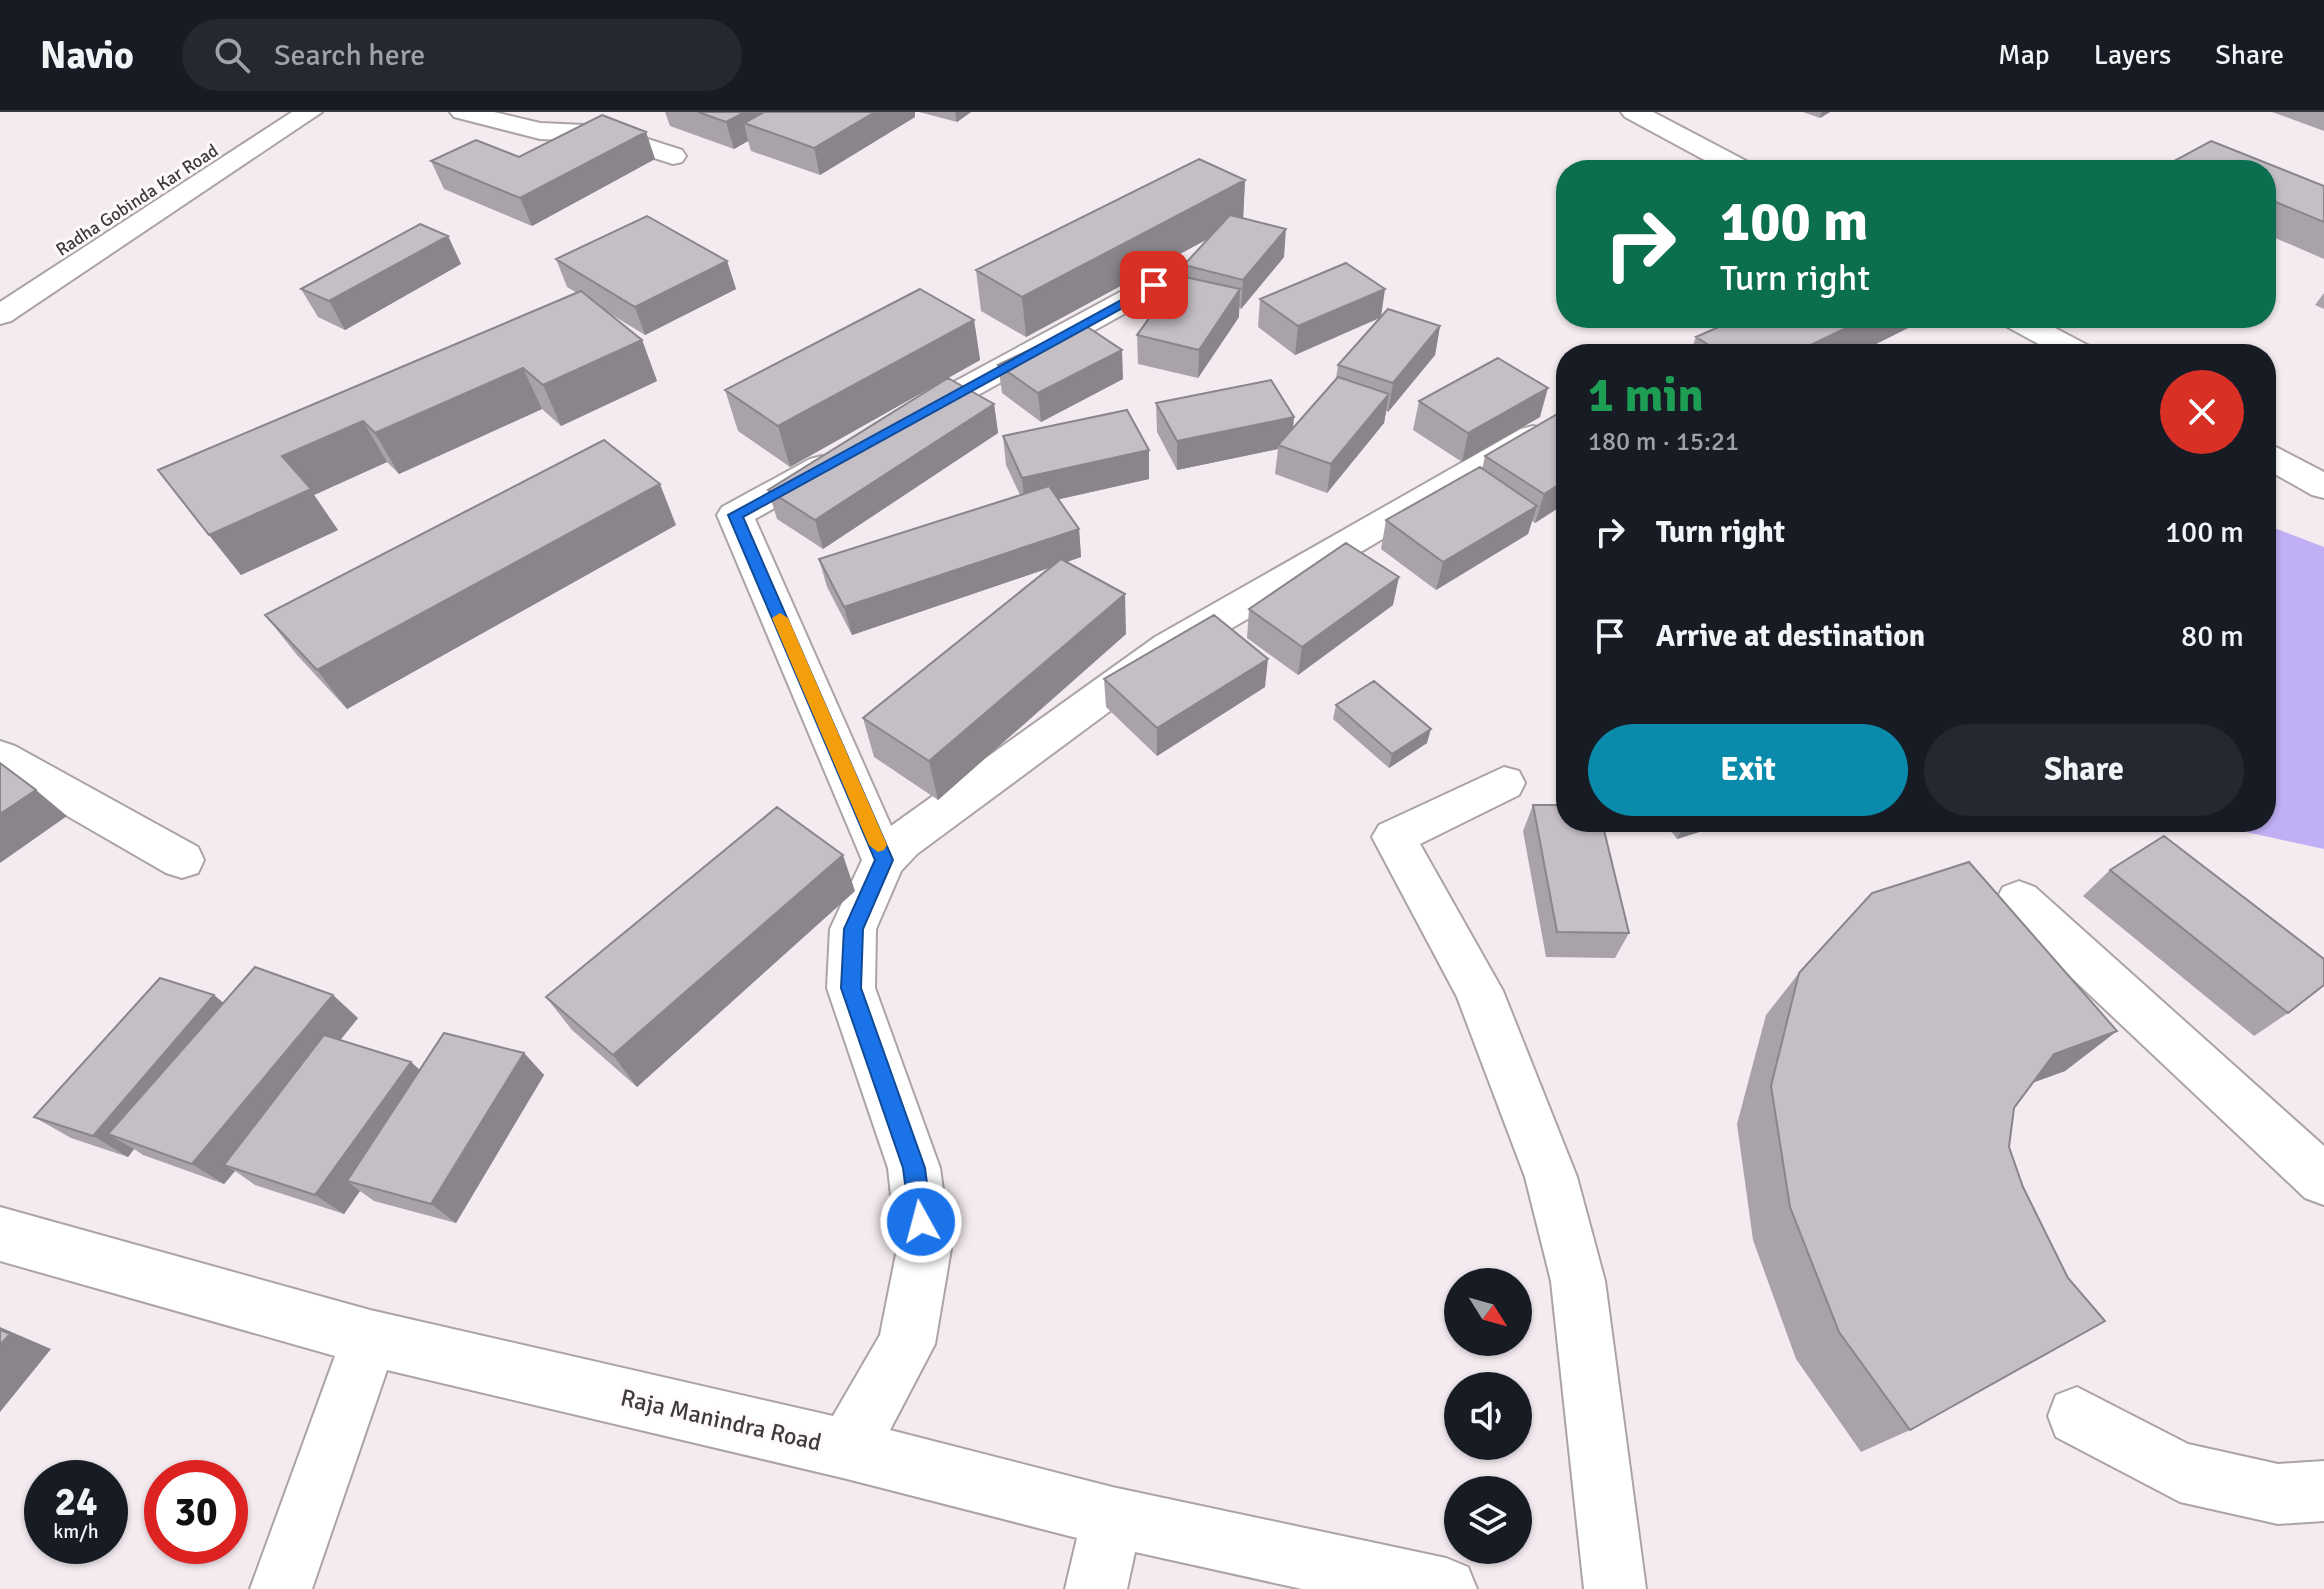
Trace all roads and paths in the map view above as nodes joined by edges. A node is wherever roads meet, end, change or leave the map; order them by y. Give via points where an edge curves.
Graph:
1 (274, 112) edge
2 (309, 112) edge
3 (463, 112) edge
4 (612, 112) edge
5 (1658, 116) edge
6 (574, 132) junction
7 (673, 156) dead end
8 (1727, 160) edge
9 (1182, 270) dead end
10 (0, 288) edge
11 (0, 315) edge
12 (2032, 328) edge
13 (2061, 344) edge
14 (1543, 430) edge
15 (889, 431) edge
16 (847, 454) edge
17 (2276, 461) edge
18 (2324, 487) edge
19 (0, 757) edge
20 (1504, 783) dead end
21 (182, 860) dead end
22 (884, 860) junction
23 (2019, 900) dead end
24 (2324, 1180) edge
25 (0, 1234) edge
26 (370, 1338) junction
27 (2077, 1416) dead end
28 (847, 1449) junction
29 (2324, 1491) edge
30 (1112, 1517) junction
31 (281, 1589) edge
32 (1096, 1589) edge
33 (1446, 1589) edge
34 (1615, 1589) edge

1 - 10 street, Radha Gobinda Kar Road
2 - 11 street
3 - 6 street via 540,131
4 - 6 street
5 - 8 street
6 - 7 street via 607,134
9 - 15 street
12 - 13 street
14 - 22 street via 1169,647
16 - 22 street via 735,515
17 - 18 street
19 - 21 street
20 - 34 street via 1394,837 1479,991 1551,1177 1578,1281
22 - 28 street via 853,929 851,988 914,1168 924,1249 907,1344
23 - 24 street
25 - 26 street, Raja Manindra Road
26 - 28 street, Raja Manindra Road
26 - 31 street
27 - 29 street via 2180,1472 2278,1494
28 - 30 street, Raja Manindra Road
30 - 32 street
30 - 33 street, Raja Manindra Road

